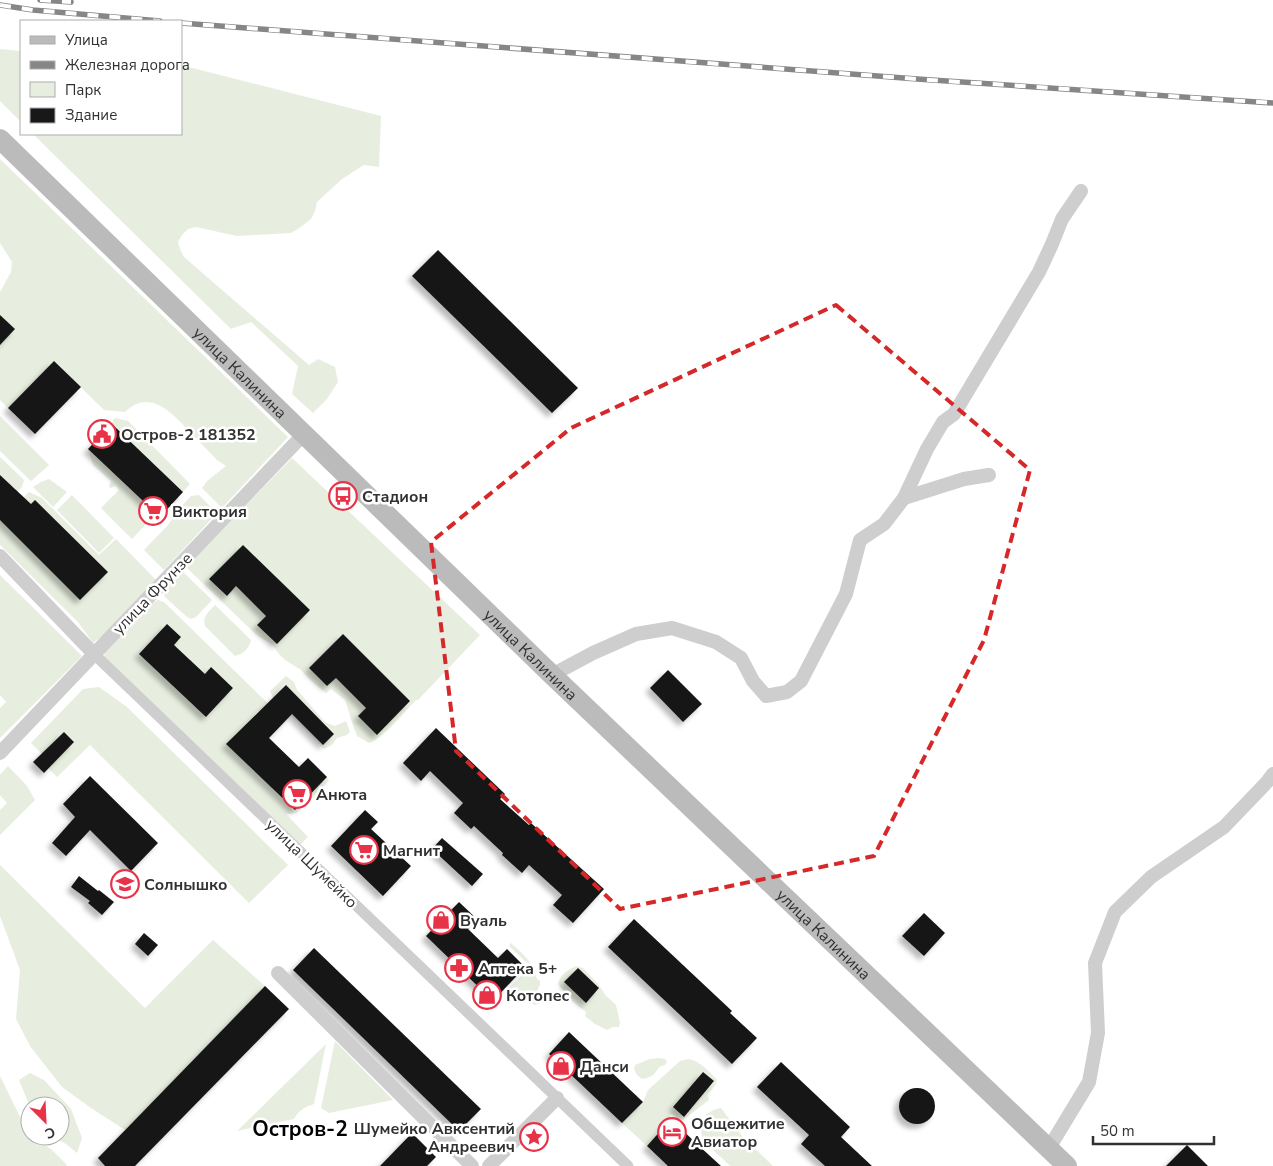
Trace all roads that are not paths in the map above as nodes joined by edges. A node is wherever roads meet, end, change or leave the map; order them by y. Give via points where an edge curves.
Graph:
1 (0, 139) edge
2 (1081, 191) dead end
3 (304, 434) junction
4 (989, 476) dead end
5 (904, 498) junction
6 (0, 556) edge
7 (94, 654) junction
8 (552, 675) junction
9 (0, 753) edge
10 (1273, 774) edge
11 (278, 973) dead end
12 (557, 1098) junction
13 (1049, 1148) junction
14 (472, 1166) edge
15 (489, 1166) edge
16 (628, 1166) edge
17 (1066, 1166) edge

1 - 3 main road, улица Калинина
2 - 5 street via 1062,219 1039,272 1019,306 954,414 943,422 927,449
3 - 7 street, улица Фрунзе
3 - 8 main road, улица Калинина
4 - 5 street
5 - 8 street via 884,524 860,540 846,594 800,681 787,692 766,696 753,682 741,658 716,642 672,628 636,634
6 - 7 street, улица Шумейко
7 - 9 street, улица Фрунзе
7 - 12 street, улица Шумейко
8 - 13 main road, улица Калинина
10 - 13 street via 1224,827 1151,877 1115,912 1096,963 1098,1033 1089,1082
11 - 14 street
12 - 15 street
12 - 16 street, улица Шумейко
13 - 17 main road, улица Калинина

